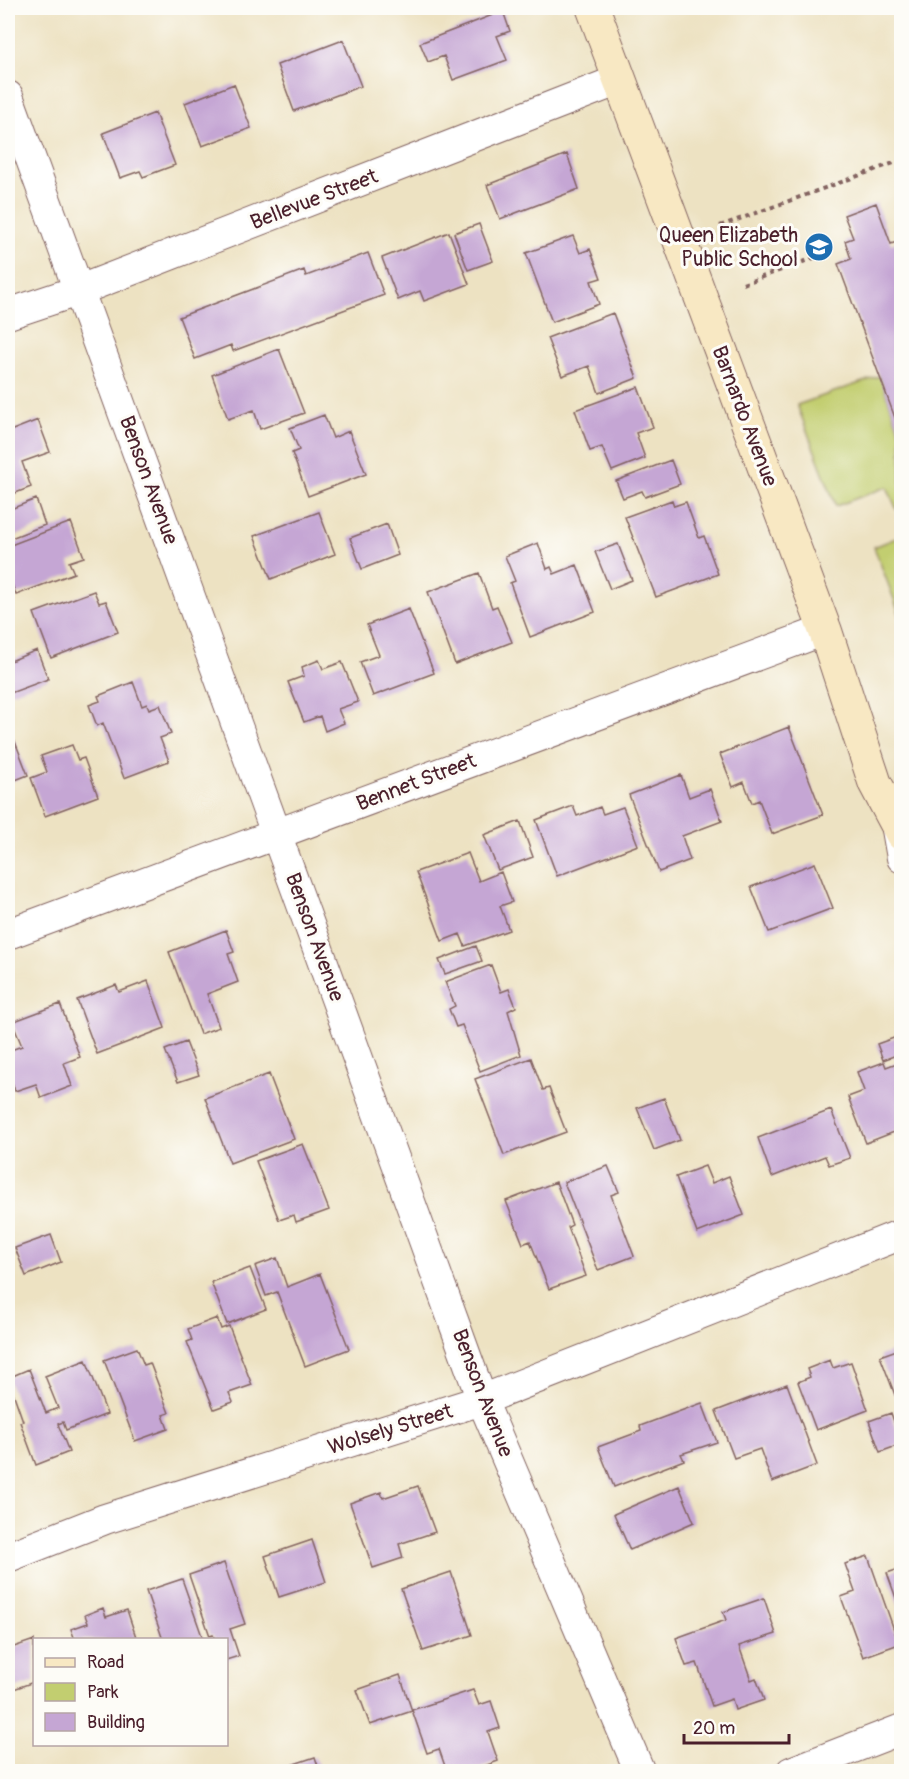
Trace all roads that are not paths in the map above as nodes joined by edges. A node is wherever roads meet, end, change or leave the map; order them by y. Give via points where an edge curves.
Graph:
1 (593, 8) edge
2 (619, 80) junction
3 (8, 96) edge
4 (80, 290) junction
5 (8, 314) edge
6 (825, 630) junction
7 (900, 827) edge
8 (278, 834) junction
9 (902, 858) edge
10 (8, 934) edge
11 (902, 1234) edge
12 (482, 1400) junction
13 (8, 1557) edge
14 (902, 1729) edge
15 (640, 1772) edge
16 (791, 1772) edge

1 - 2 street, Barnardo Avenue
2 - 4 street, Bellevue Street
2 - 6 street, Barnardo Avenue
3 - 4 street, Benson Avenue
4 - 5 street, Bellevue Street
4 - 8 street, Benson Avenue
6 - 7 street, Barnardo Avenue via 875,783
6 - 8 street, Bennet Street
7 - 9 street, Barnardo Avenue
8 - 10 street, Bennet Street
8 - 12 street, Benson Avenue
11 - 12 street, Wolsely Street
12 - 13 street, Wolsely Street via 105,1519
12 - 15 street, Benson Avenue
14 - 16 street

